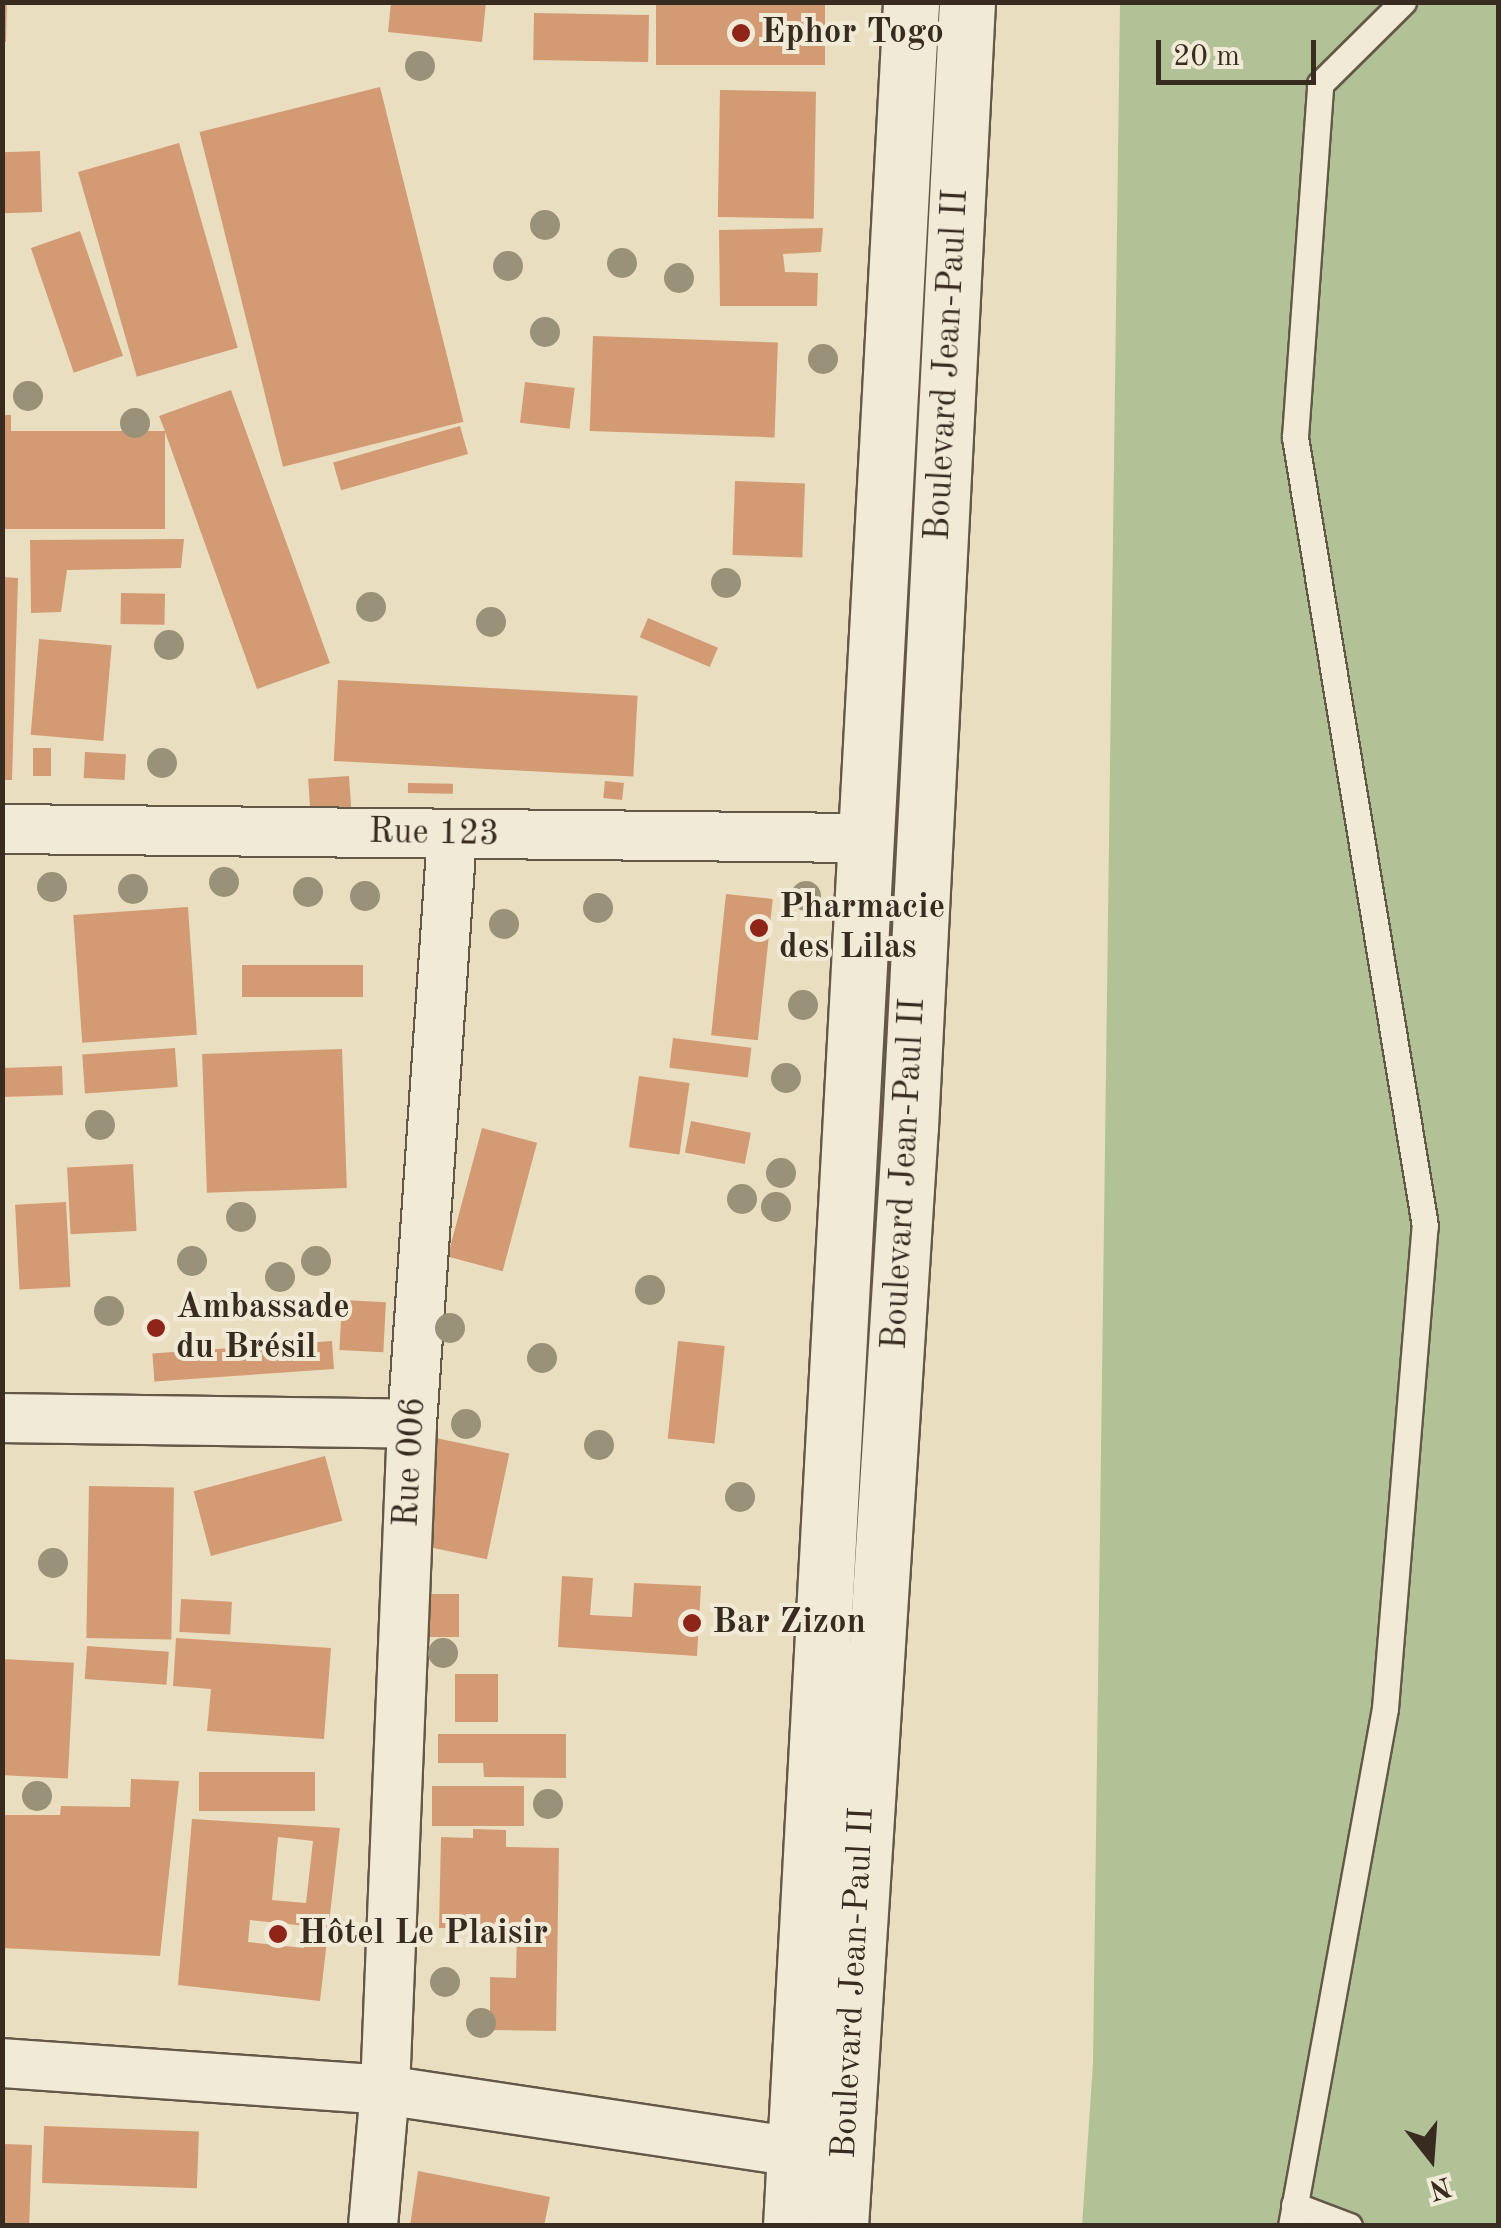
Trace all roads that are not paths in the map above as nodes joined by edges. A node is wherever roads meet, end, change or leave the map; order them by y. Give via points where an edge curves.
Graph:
1 (911, 2) edge
2 (967, 2) edge
3 (1403, 2) edge
4 (2, 829) edge
5 (452, 835) junction
6 (866, 838) junction
7 (2, 1418) edge
8 (412, 1424) junction
9 (2, 2063) edge
10 (385, 2090) junction
11 (793, 2152) junction
12 (1293, 2215) edge
13 (373, 2226) edge
14 (791, 2226) edge
15 (840, 2226) edge
16 (1349, 2226) edge

1 - 6 main road, Boulevard Jean-Paul II
2 - 15 main road, Boulevard Jean-Paul II via 910,1127
3 - 12 lane via 1320,84 1296,436 1425,1226 1384,1708
4 - 5 street, Rue 123
5 - 6 street, Rue 123
5 - 8 street, Rue 006
6 - 11 main road, Boulevard Jean-Paul II
7 - 8 street
8 - 10 street, Rue 006
9 - 10 street
10 - 11 street
10 - 13 street, Rue 006
11 - 14 main road, Boulevard Jean-Paul II
12 - 16 lane

